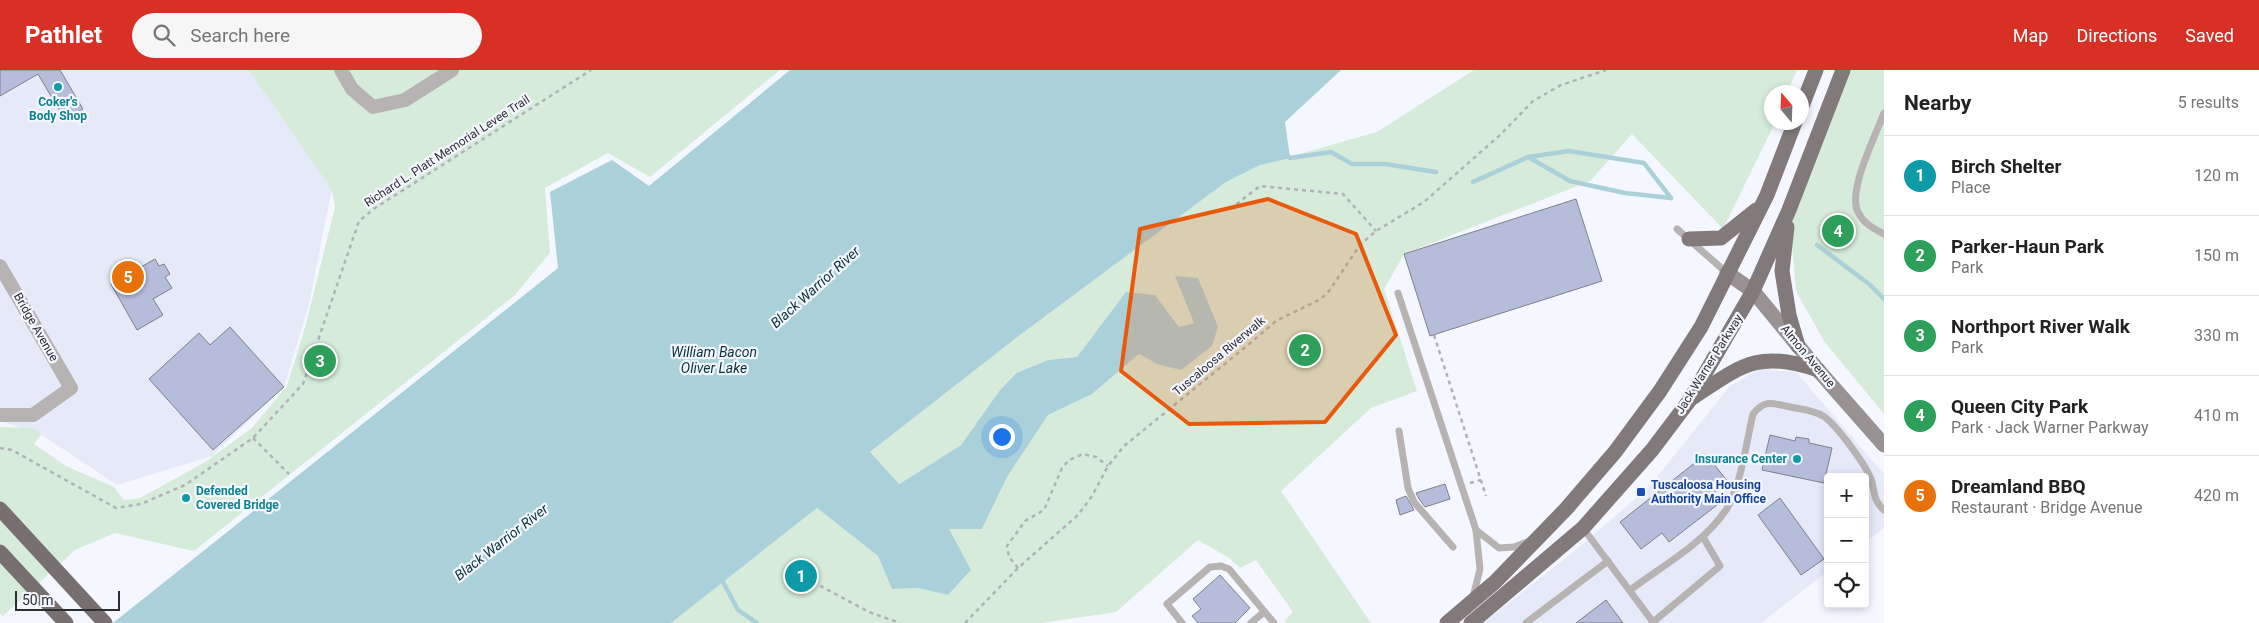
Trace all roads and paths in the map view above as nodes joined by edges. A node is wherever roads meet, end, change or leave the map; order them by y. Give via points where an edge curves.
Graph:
1 (341, 70) edge
2 (452, 70) edge
3 (591, 70) edge
4 (1606, 70) edge
5 (1816, 70) edge
6 (1843, 70) edge
7 (1809, 88) edge
8 (1884, 113) edge
9 (1792, 130) edge
10 (1761, 206) junction
11 (1230, 209) dead end
12 (1789, 210) junction
13 (1677, 228) dead end
14 (1376, 231) junction
15 (1884, 234) edge
16 (1689, 239) junction
17 (0, 266) edge
18 (1727, 273) junction
19 (1754, 291) junction
20 (1398, 293) dead end
21 (1434, 335) dead end
22 (1798, 346) junction
23 (1818, 370) junction
24 (1689, 401) junction
25 (0, 415) edge
26 (1399, 431) dead end
27 (253, 438) junction
28 (1884, 445) edge
29 (0, 448) edge
30 (1108, 466) junction
31 (289, 474) dead end
32 (1486, 496) dead end
33 (0, 509) edge
34 (1884, 510) edge
35 (1583, 528) junction
36 (1476, 530) junction
37 (1703, 537) junction
38 (1539, 538) junction
39 (1453, 547) dead end
40 (0, 552) edge
41 (1608, 561) junction
42 (1018, 568) junction
43 (813, 582) dead end
44 (1630, 590) junction
45 (1264, 612) junction
46 (1477, 616) edge
47 (1653, 622) edge
48 (66, 623) edge
49 (105, 623) edge
50 (900, 623) edge
51 (965, 623) edge
52 (1182, 623) edge
53 (1251, 623) edge
54 (1274, 623) edge
55 (1447, 623) edge
56 (1526, 623) edge

1 - 2 street via 352,90 373,107 405,100
3 - 27 path, Richard L. Platt Memorial Levee Trail via 391,197 359,221 303,384
4 - 14 path, Tuscaloosa Riverwalk via 1561,85 1533,101 1437,190 1408,213
5 - 7 main road
6 - 12 main road, Jack Warner Parkway
8 - 15 lane via 1855,195 1857,212 1868,225
9 - 10 main road, Jack Warner Parkway
10 - 16 main road via 1721,238
10 - 18 main road, Jack Warner Parkway
11 - 14 path via 1260,186 1343,194
12 - 19 main road, Jack Warner Parkway
12 - 22 main road via 1782,271
13 - 16 lane
14 - 30 path, Tuscaloosa Riverwalk via 1360,245 1321,299 1263,329 1248,345 1124,446
16 - 18 lane
17 - 25 street, Bridge Avenue via 70,388 33,415
18 - 19 main road, Almon Avenue
18 - 38 main road, Jack Warner Parkway via 1701,327 1655,399 1615,452
19 - 22 main road, Almon Avenue
19 - 24 main road, Jack Warner Parkway
20 - 36 lane
21 - 32 path
22 - 23 main road, Almon Avenue
23 - 24 main road via 1784,361 1760,361 1743,367
23 - 28 main road, Almon Avenue
24 - 35 main road, Jack Warner Parkway via 1652,450
26 - 39 lane via 1408,488 1414,502
27 - 29 path, Richard L. Platt Memorial Levee Trail via 185,485 141,504 116,508 12,450
27 - 31 path
30 - 42 path, Tuscaloosa Riverwalk via 1078,515
30 - 42 path via 1096,457 1083,454 1069,460 1062,468 1044,510 1025,521 1007,546 1009,557
33 - 49 highway
34 - 37 lane via 1876,502 1865,466 1830,421 1815,412 1769,402 1752,414 1727,509
35 - 41 lane
35 - 46 main road, Jack Warner Parkway
36 - 38 lane via 1499,548 1514,547
36 - 46 lane via 1480,569
37 - 44 lane
37 - 47 lane via 1720,566
38 - 46 main road, Jack Warner Parkway
40 - 48 highway
41 - 44 lane
41 - 56 lane
42 - 51 path, Tuscaloosa Riverwalk
43 - 50 path via 869,612
44 - 47 lane
45 - 52 lane via 1229,569 1210,567 1167,604
45 - 53 lane
45 - 54 lane
46 - 55 main road, Jack Warner Parkway

